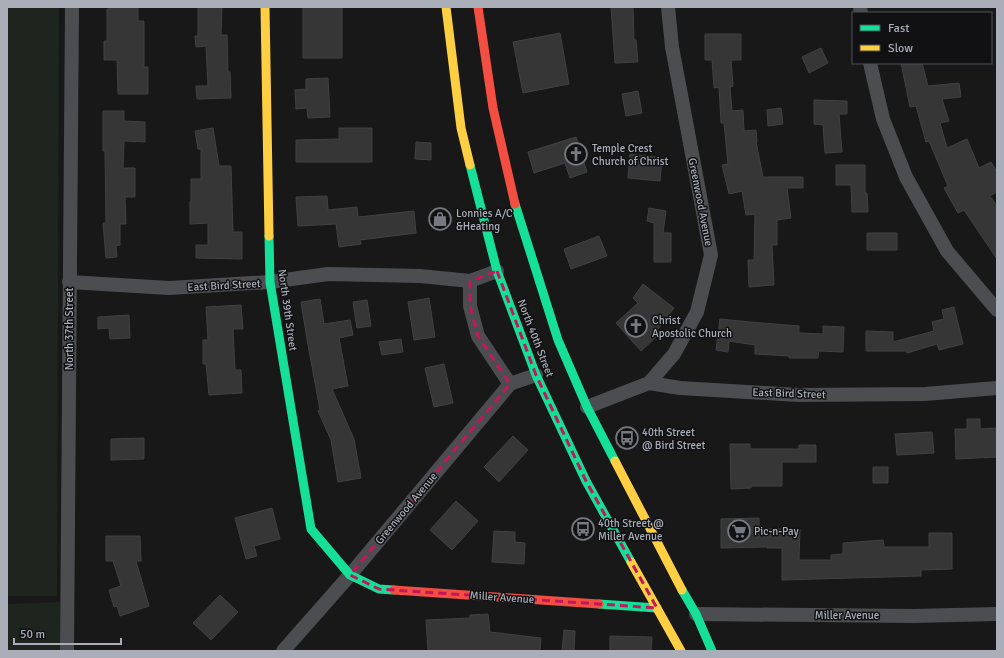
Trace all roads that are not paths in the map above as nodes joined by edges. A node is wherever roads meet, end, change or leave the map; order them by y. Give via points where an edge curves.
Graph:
1 (72, 7) edge
2 (265, 7) edge
3 (446, 7) edge
4 (478, 7) edge
5 (668, 7) edge
6 (870, 64) edge
7 (497, 271) junction
8 (470, 281) junction
9 (69, 282) junction
10 (270, 282) junction
11 (997, 310) edge
12 (536, 375) junction
13 (649, 383) junction
14 (510, 384) junction
15 (997, 388) edge
16 (587, 407) junction
17 (350, 575) junction
18 (657, 608) junction
19 (696, 614) junction
20 (997, 614) edge
21 (67, 651) edge
22 (283, 651) edge
23 (681, 651) edge
24 (712, 651) edge

1 - 9 street, North 37th Street
2 - 10 main road, North 39th Street
3 - 7 main road, North 40th Street via 461,128
4 - 16 main road, North 40th Street via 493,108 518,215 549,315
5 - 13 street, Greenwood Avenue via 672,47 712,255 697,312 674,354
6 - 11 street via 883,119 906,177 947,251
7 - 8 street, East Bird Street
7 - 12 main road, North 40th Street
8 - 10 street, East Bird Street via 420,276 328,274
8 - 14 street via 470,306 478,336
9 - 10 street, East Bird Street via 169,288
9 - 21 street, North 37th Street
10 - 17 main road, North 39th Street via 311,529
12 - 14 street
12 - 18 main road, North 40th Street via 586,481
13 - 15 street, East Bird Street via 680,388 799,395 925,394
13 - 16 street
14 - 17 street, Greenwood Avenue
16 - 19 main road, North 40th Street
17 - 18 main road, Miller Avenue via 379,589
17 - 22 street, Greenwood Avenue
18 - 23 main road, North 40th Street
19 - 20 street, Miller Avenue
19 - 24 main road, North 40th Street

